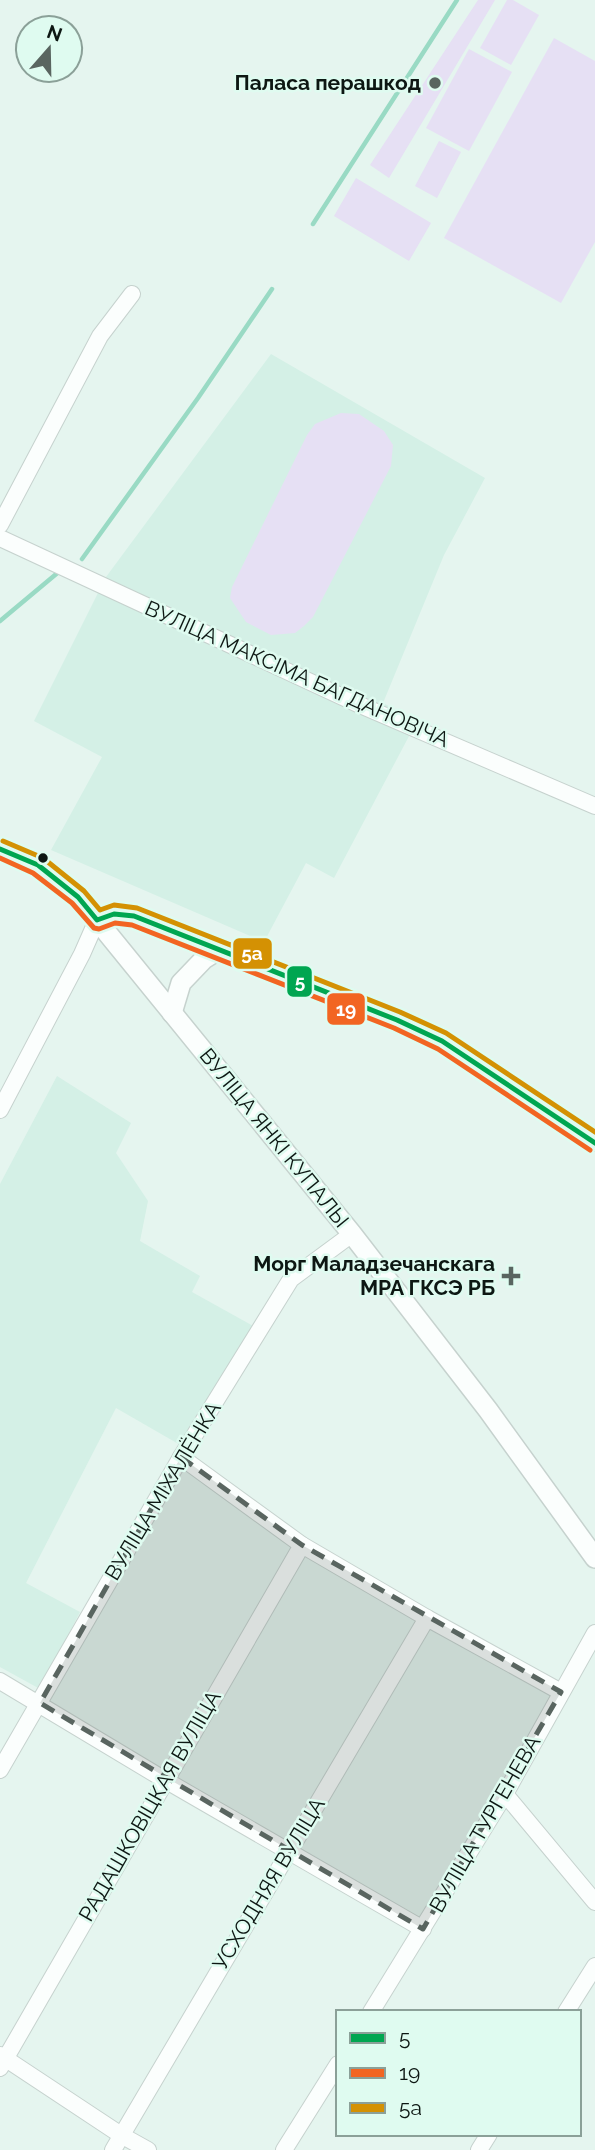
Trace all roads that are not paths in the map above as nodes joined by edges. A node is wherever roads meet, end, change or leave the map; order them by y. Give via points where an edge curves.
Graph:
1 (132, 294) dead end
2 (0, 525) edge
3 (0, 538) edge
4 (595, 806) edge
5 (0, 849) edge
6 (97, 920) junction
7 (220, 949) junction
8 (172, 1013) junction
9 (0, 1110) edge
10 (595, 1142) edge
11 (352, 1234) junction
12 (181, 1457) junction
13 (302, 1545) junction
14 (595, 1558) edge
15 (427, 1618) junction
16 (595, 1633) edge
17 (0, 1681) edge
18 (561, 1692) junction
19 (40, 1703) junction
20 (0, 1770) edge
21 (165, 1780) junction
22 (505, 1794) junction
23 (289, 1851) junction
24 (595, 1902) edge
25 (423, 1928) junction
26 (595, 1966) edge
27 (372, 2010) edge
28 (567, 2010) edge
29 (2, 2061) edge
30 (336, 2067) edge
31 (121, 2135) junction
32 (113, 2150) edge
33 (148, 2150) edge
34 (284, 2150) edge

1 - 2 street via 100,336
3 - 4 street, ВУЛІЦА МАКСІМА БАГДАНОВІЧА via 360,705
5 - 6 main road, ВУЛІЦА ЯНКІ КУПАЛЫ via 38,865 78,897
6 - 7 street via 134,916
6 - 8 main road, ВУЛІЦА ЯНКІ КУПАЛЫ
6 - 9 street
7 - 8 main road via 181,983
7 - 10 street via 442,1041
8 - 11 main road, ВУЛІЦА ЯНКІ КУПАЛЫ
11 - 12 street, ВУЛІЦА МІХАЛЁНКА via 291,1279
11 - 14 main road, ВУЛІЦА ЯНКІ КУПАЛЫ
12 - 13 street
12 - 19 street, ВУЛІЦА МІХАЛЁНКА
13 - 15 street
13 - 21 street, РАДАШКОВІЦКАЯ ВУЛІЦА
15 - 18 street
15 - 23 street, УСХОДНЯЯ ВУЛІЦА
16 - 18 street, ВУЛІЦА ТУРГЕНЕВА
17 - 19 street
18 - 22 street, ВУЛІЦА ТУРГЕНЕВА
19 - 20 street, ВУЛІЦА МІХАЛЁНКА
19 - 21 street
21 - 23 street
21 - 29 street, РАДАШКОВІЦКАЯ ВУЛІЦА
22 - 24 street
22 - 25 street, ВУЛІЦА ТУРГЕНЕВА
23 - 25 street
23 - 31 street, УСХОДНЯЯ ВУЛІЦА
25 - 27 street, ВУЛІЦА ТУРГЕНЕВА
26 - 28 street
29 - 31 street
30 - 34 street
31 - 32 street, УСХОДНЯЯ ВУЛІЦА
31 - 33 street

